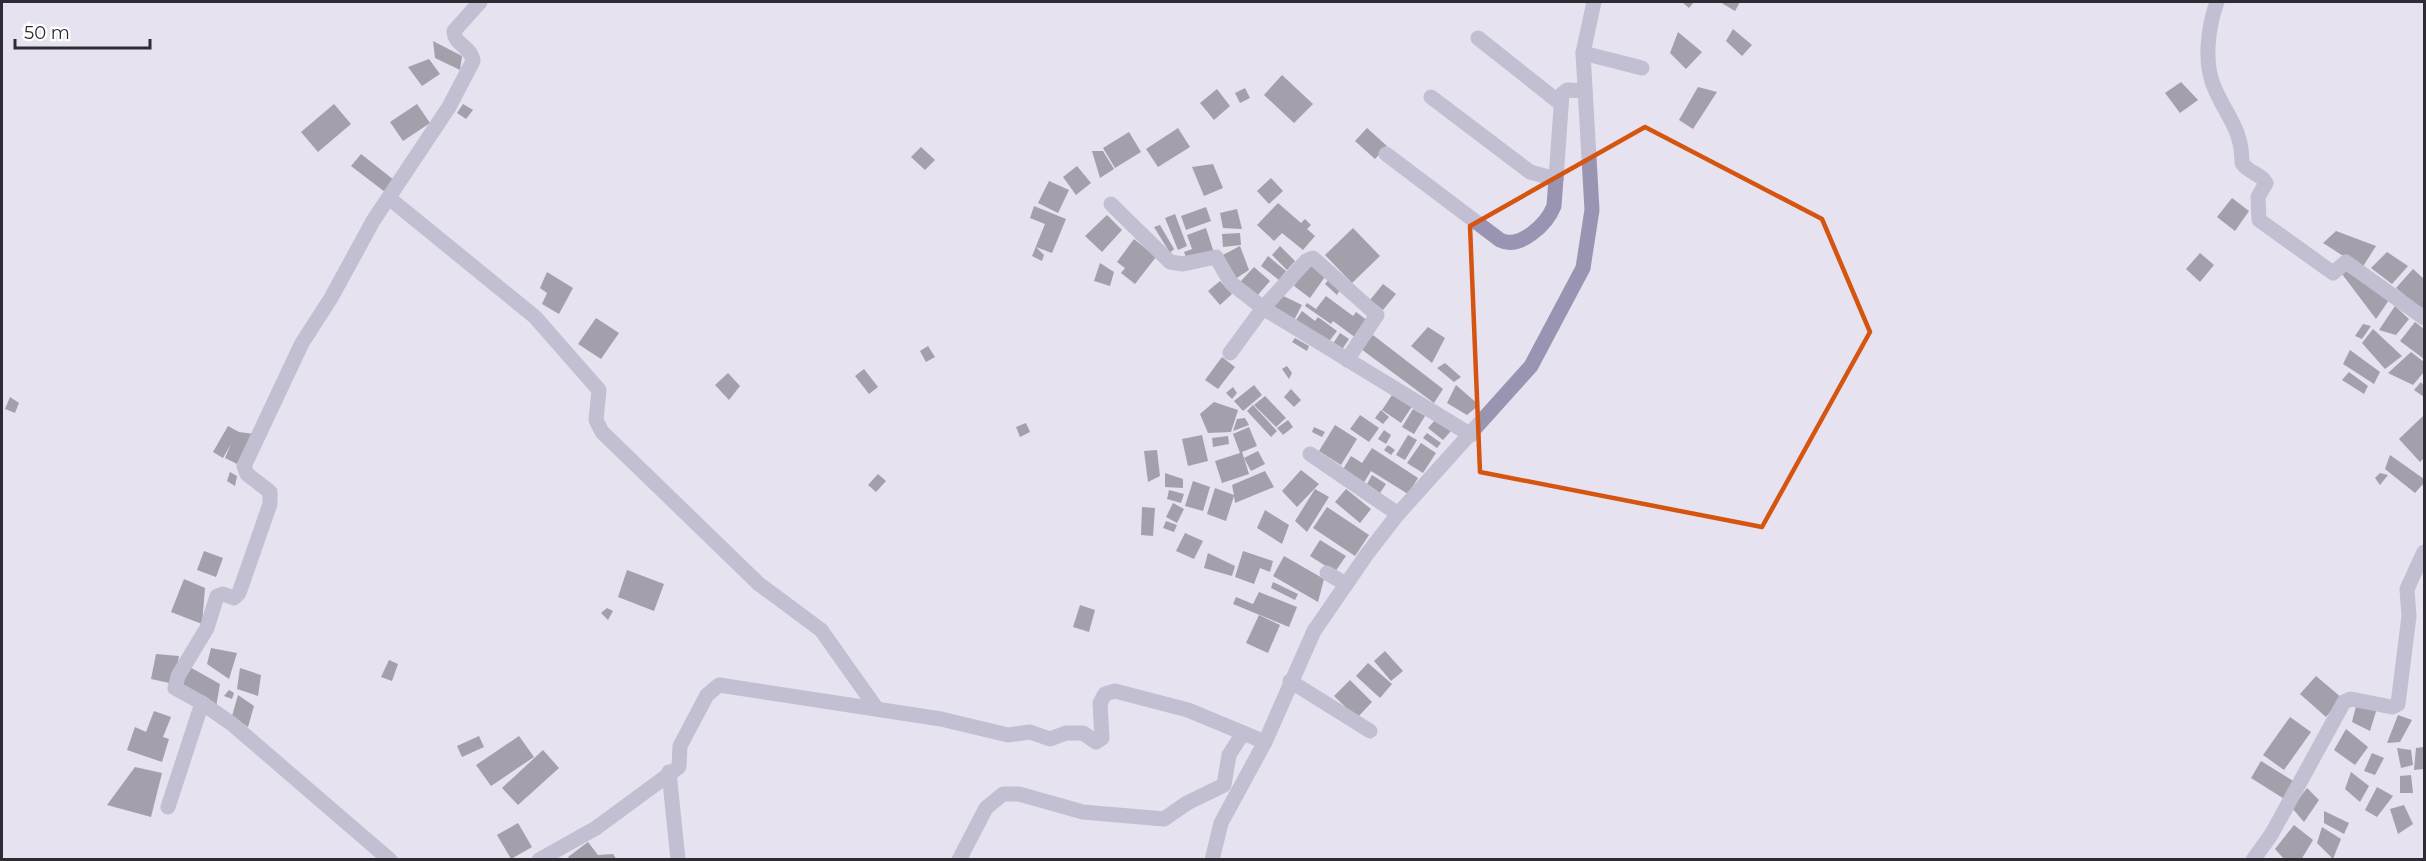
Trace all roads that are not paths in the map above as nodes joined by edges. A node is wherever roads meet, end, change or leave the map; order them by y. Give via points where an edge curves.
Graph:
1 (480, 2) edge
2 (1594, 2) edge
3 (2217, 2) edge
4 (1478, 38) dead end
5 (1583, 53) junction
6 (1642, 68) dead end
7 (1586, 91) junction
8 (1431, 97) dead end
9 (1560, 103) junction
10 (1386, 154) dead end
11 (1556, 179) junction
12 (389, 198) junction
13 (1111, 204) dead end
14 (1263, 308) junction
15 (2424, 318) edge
16 (1230, 353) dead end
17 (1347, 360) junction
18 (1471, 435) junction
19 (1310, 454) dead end
20 (1398, 514) junction
21 (2424, 552) edge
22 (1327, 573) dead end
23 (1346, 584) junction
24 (1290, 681) junction
25 (202, 703) junction
26 (877, 709) junction
27 (1370, 731) dead end
28 (1243, 733) junction
29 (1264, 742) junction
30 (669, 772) junction
31 (168, 807) dead end
32 (390, 860) edge
33 (539, 860) edge
34 (678, 860) edge
35 (959, 860) edge
36 (1212, 860) edge
37 (2253, 860) edge

1 - 12 street via 454,31 458,42 469,49 472,61 449,106
2 - 5 street
3 - 15 street via 2211,17 2210,69 2214,87 2242,142 2242,163 2266,183 2258,196 2259,220 2333,273 2346,262
4 - 9 street
5 - 6 street
5 - 7 street
7 - 9 street via 1567,90
7 - 18 street via 1592,210 1583,268 1531,366
8 - 11 street via 1530,172
9 - 11 street
10 - 11 street via 1509,243 1545,223 1554,206
12 - 25 street via 302,343 244,466 247,474 272,497 238,593 234,598 217,596 207,627 178,676 175,688
12 - 26 street via 539,322 599,390 596,420 602,432 757,582 821,630
13 - 14 street via 1170,262 1183,264 1216,257 1231,284
14 - 16 street
14 - 17 street
14 - 17 street via 1306,261 1316,259 1377,315
17 - 18 street
18 - 20 street
19 - 20 street
20 - 23 street
21 - 37 street via 2407,589 2409,616 2398,704 2392,707 2352,699 2344,702 2271,835
22 - 23 street
23 - 24 street via 1314,631
24 - 27 street
24 - 29 street
25 - 31 street
25 - 32 street via 232,724
26 - 28 street via 1008,735 1030,732 1050,739 1066,733 1083,733 1096,741 1102,738 1100,703 1105,694 1115,692 1188,710
26 - 30 street via 719,686 707,695 680,746 679,767
28 - 29 street
28 - 35 street via 1229,755 1224,784 1164,819 1083,812 1019,794 1003,794 986,808
29 - 36 street via 1221,823
30 - 33 street via 596,828
30 - 34 street

